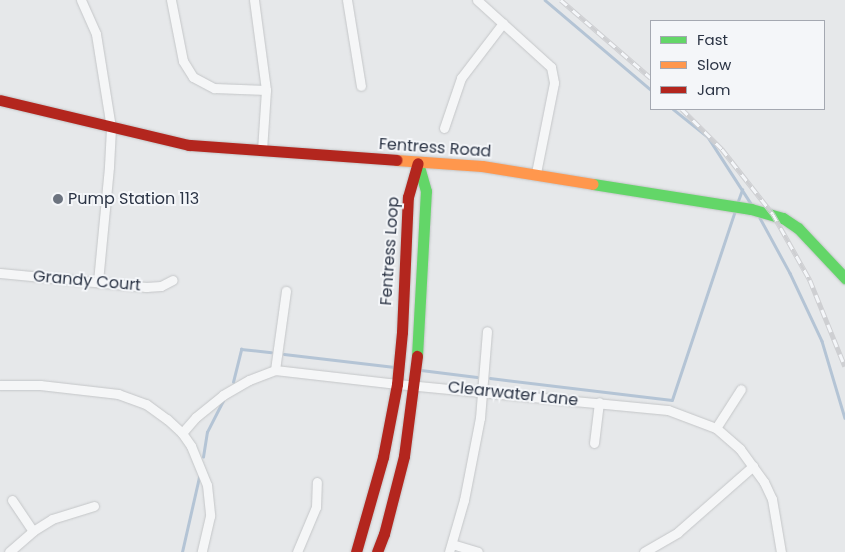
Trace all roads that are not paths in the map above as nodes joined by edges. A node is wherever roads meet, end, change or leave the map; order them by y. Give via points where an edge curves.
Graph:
1 (81, 0) edge
2 (171, 0) edge
3 (254, 0) edge
4 (347, 0) edge
5 (477, 0) edge
6 (503, 23) junction
7 (361, 86) dead end
8 (266, 90) junction
9 (0, 100) edge
10 (111, 128) junction
11 (444, 128) dead end
12 (262, 151) junction
13 (418, 163) junction
14 (536, 174) junction
15 (0, 273) edge
16 (845, 278) edge
17 (172, 280) dead end
18 (98, 282) junction
19 (286, 291) dead end
20 (487, 331) dead end
21 (275, 370) junction
22 (0, 384) edge
23 (397, 384) junction
24 (415, 384) junction
25 (741, 389) dead end
26 (483, 390) junction
27 (599, 402) junction
28 (716, 428) junction
29 (182, 433) junction
30 (594, 443) dead end
31 (753, 466) junction
32 (316, 482) dead end
33 (12, 500) dead end
34 (94, 506) dead end
35 (33, 531) junction
36 (450, 548) edge
37 (9, 552) edge
38 (202, 552) edge
39 (298, 552) edge
40 (356, 552) edge
41 (377, 552) edge
42 (478, 552) edge
43 (644, 552) edge
44 (781, 552) edge

1 - 10 street via 96,34
2 - 8 street via 183,61 193,77 214,88
3 - 8 street
4 - 7 street
5 - 6 street
6 - 11 street via 461,78
6 - 14 street via 546,60 554,75
8 - 12 street
9 - 10 street, Fentress Road
10 - 12 street, Fentress Road via 189,145
10 - 18 street
12 - 13 street, Fentress Road
13 - 14 street, Fentress Road via 482,166
13 - 23 street, Fentress Loop via 408,197
13 - 24 street, Fentress Loop via 426,191
14 - 16 street, Fentress Road via 773,214 798,228
15 - 18 street, Grandy Court
17 - 18 street, Grandy Court via 153,287
19 - 21 street
20 - 26 street
21 - 23 street, Clearwater Lane
21 - 29 street, Clearwater Lane via 223,395
22 - 29 street via 49,385 118,394 156,410
23 - 24 street, Clearwater Lane
23 - 40 street, Fentress Loop via 383,457
24 - 26 street, Clearwater Lane
24 - 41 street, Fentress Loop via 404,456
25 - 28 street
26 - 27 street, Clearwater Lane
26 - 36 street via 473,458
27 - 28 street, Clearwater Lane via 668,410
27 - 30 street
28 - 31 street, Clearwater Lane via 740,449
29 - 38 street via 208,485 210,516
31 - 43 street via 678,532
31 - 44 street, Clearwater Lane via 772,499
32 - 39 street via 316,507
33 - 35 street
34 - 35 street via 52,519
35 - 37 street
36 - 42 street

